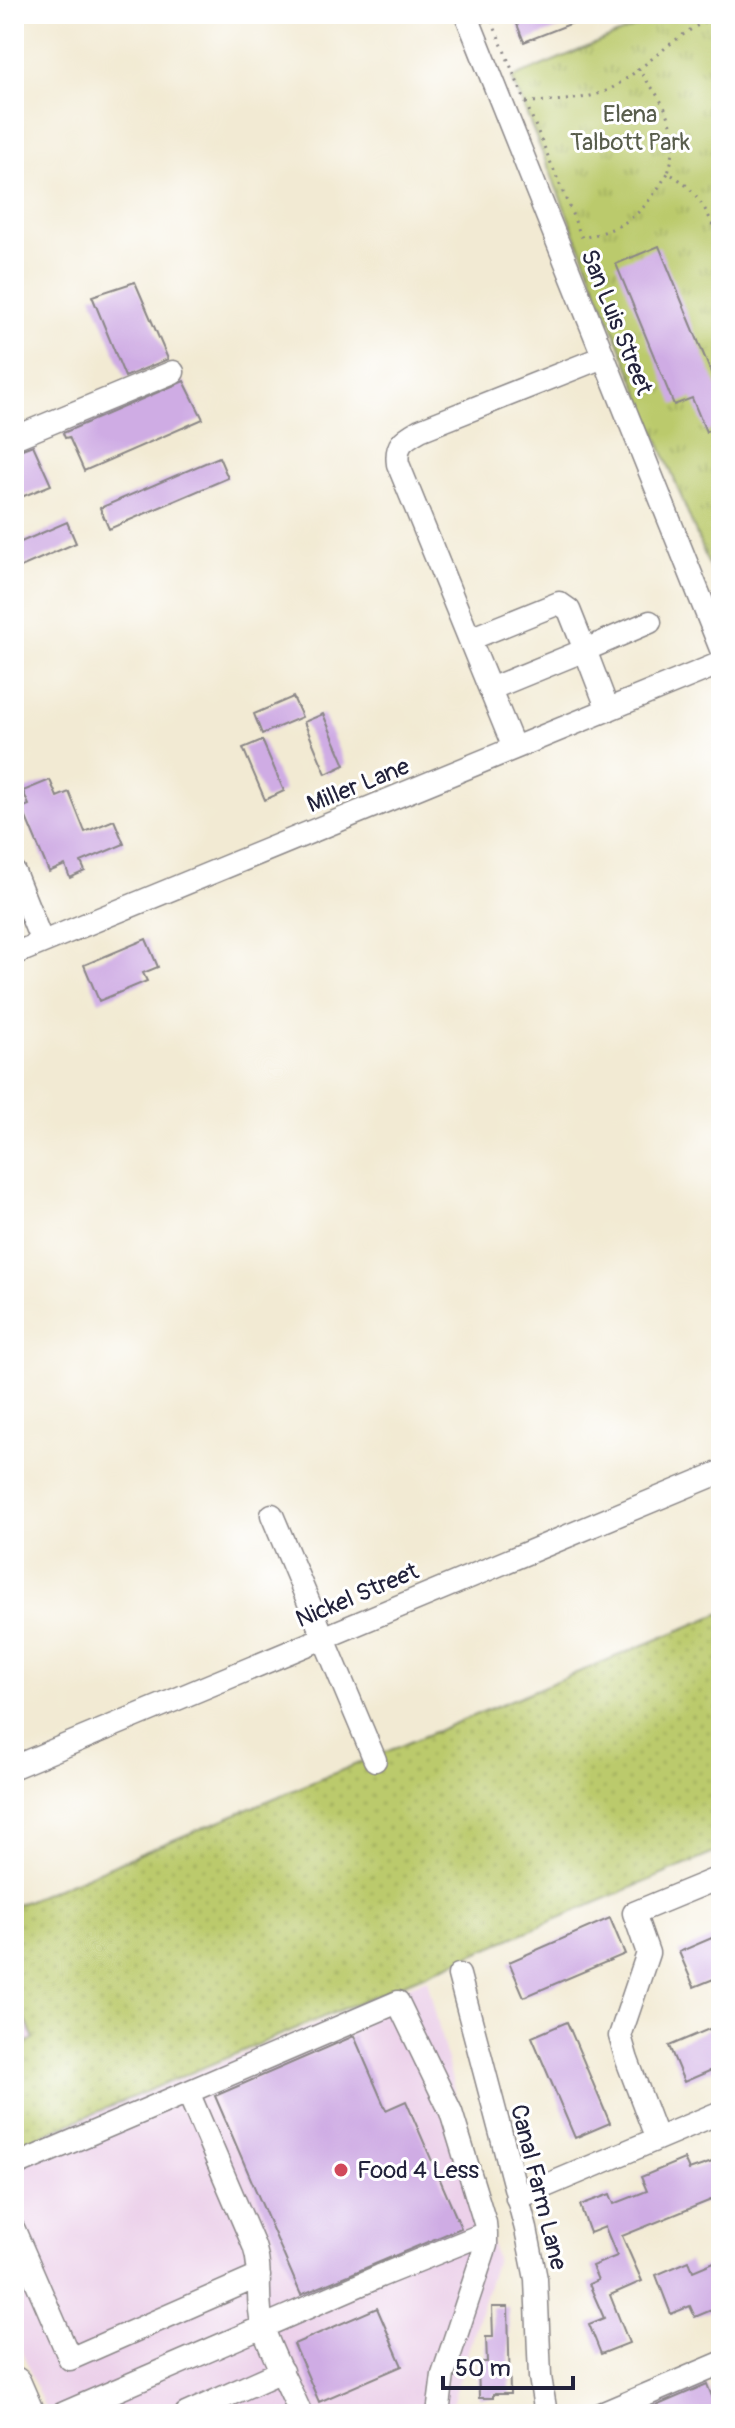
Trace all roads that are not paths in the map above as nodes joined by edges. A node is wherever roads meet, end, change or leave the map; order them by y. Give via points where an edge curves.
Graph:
1 (466, 14) edge
2 (603, 357) junction
3 (173, 372) dead end
4 (14, 438) edge
5 (650, 622) dead end
6 (470, 639) junction
7 (721, 649) edge
8 (585, 650) junction
9 (721, 663) edge
10 (490, 689) junction
11 (608, 710) junction
12 (514, 748) junction
13 (14, 872) edge
14 (42, 942) junction
15 (14, 954) edge
16 (721, 1472) edge
17 (272, 1515) dead end
18 (324, 1637) junction
19 (375, 1760) dead end
20 (14, 1767) edge
21 (721, 1877) edge
22 (459, 1975) dead end
23 (188, 2092) junction
24 (721, 2112) edge
25 (657, 2139) junction
26 (14, 2166) edge
27 (517, 2198) junction
28 (14, 2230) edge
29 (486, 2233) junction
30 (259, 2276) junction
31 (263, 2327) junction
32 (721, 2363) edge
33 (282, 2371) junction
34 (14, 2384) edge
35 (27, 2414) edge
36 (62, 2414) edge
37 (186, 2414) edge
38 (301, 2414) edge
39 (438, 2414) edge
40 (546, 2414) edge
41 (601, 2414) edge

1 - 2 street, San Luis Street
2 - 6 street via 401,440 398,464
2 - 7 street, San Luis Street
3 - 4 street
5 - 8 street
6 - 8 street via 559,603 569,610
6 - 10 street
8 - 10 street
8 - 11 street
9 - 11 street, Miller Lane
10 - 12 street
11 - 12 street, Miller Lane
12 - 14 street, Miller Lane
13 - 14 street
14 - 15 street, Miller Lane
16 - 18 street, Nickel Street
17 - 18 street
18 - 19 street
18 - 20 street, Nickel Street
21 - 25 street via 634,1913 648,1953 620,2036
22 - 27 street, Canal Farm Lane
23 - 26 street
23 - 29 street via 398,2002 451,2112
23 - 30 street via 254,2246
24 - 25 street
25 - 27 street
27 - 40 street, Canal Farm Lane via 536,2279
28 - 30 street via 70,2359
29 - 31 street
29 - 39 street via 443,2375
30 - 31 street
31 - 33 street
31 - 36 street
32 - 41 street
33 - 37 street
33 - 38 street
34 - 35 highway

